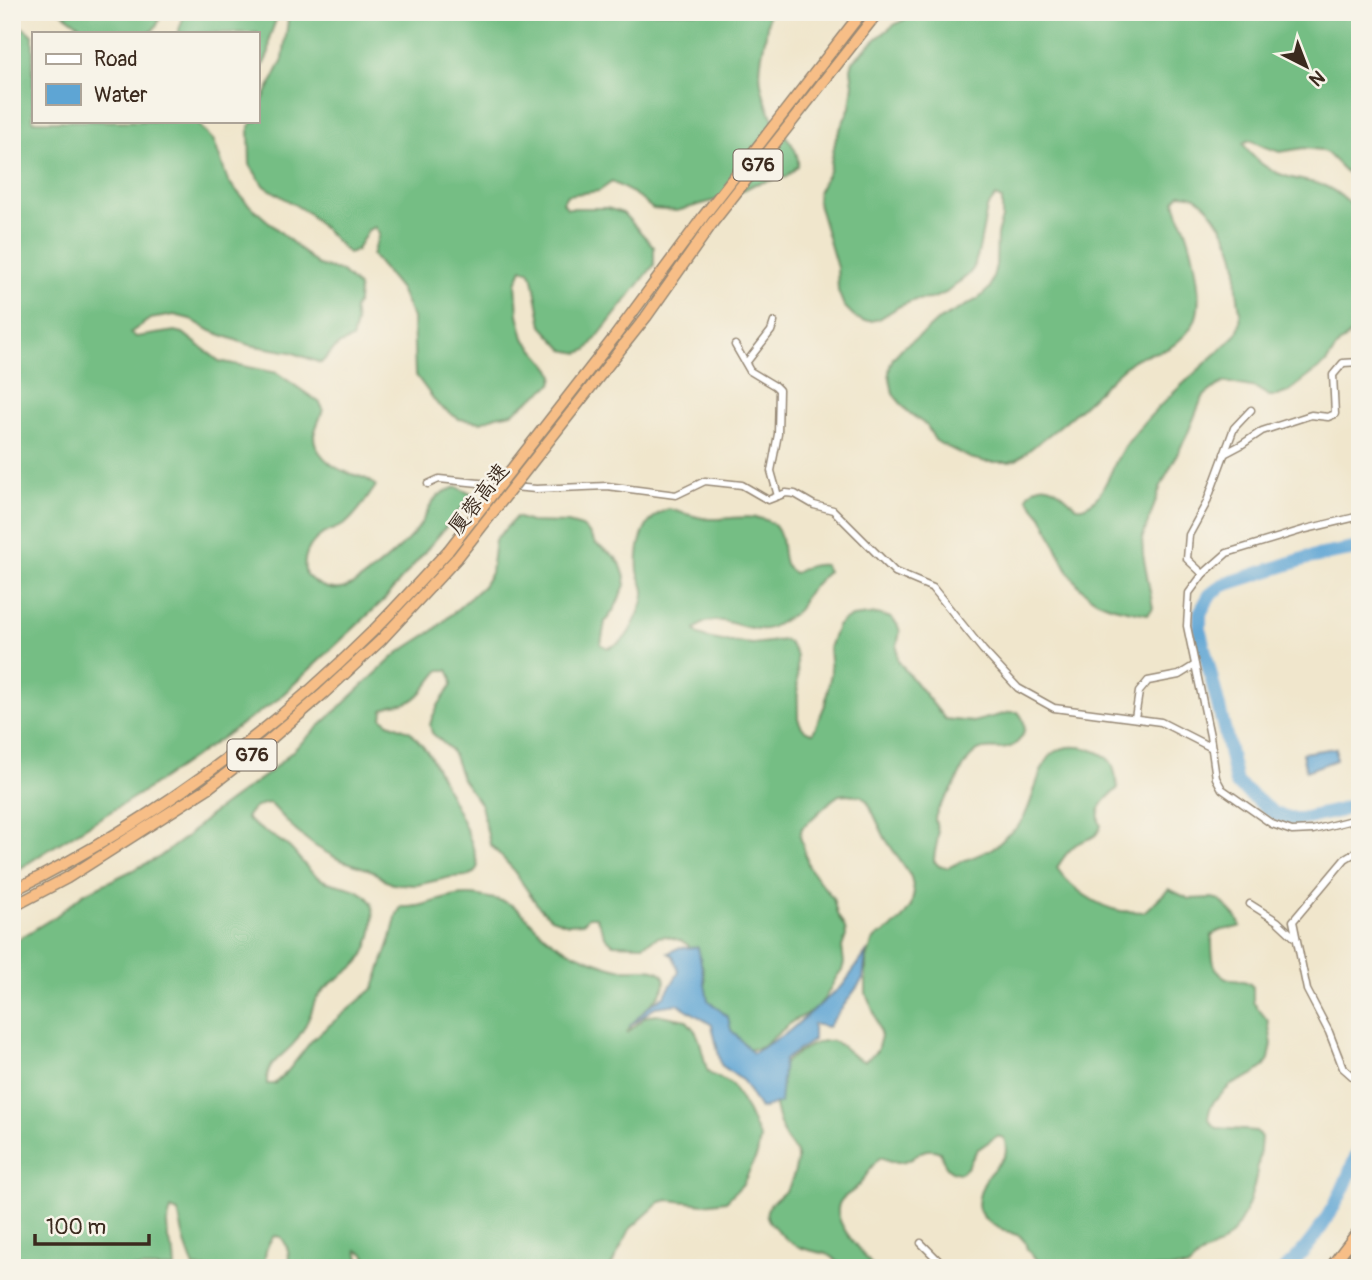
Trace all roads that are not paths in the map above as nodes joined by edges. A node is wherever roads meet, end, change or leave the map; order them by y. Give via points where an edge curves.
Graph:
1 (862, 12) edge
2 (876, 14) edge
3 (774, 322) dead end
4 (736, 345) dead end
5 (1360, 362) edge
6 (746, 363) junction
7 (1251, 410) dead end
8 (1224, 454) junction
9 (428, 484) dead end
10 (778, 496) junction
11 (1360, 516) edge
12 (452, 555) junction
13 (1203, 574) junction
14 (1195, 665) junction
15 (1135, 718) junction
16 (1212, 748) junction
17 (1360, 823) edge
18 (1360, 849) edge
19 (12, 891) edge
20 (1250, 904) dead end
21 (12, 907) edge
22 (1296, 938) junction
23 (1360, 1083) edge
24 (1360, 1229) edge
25 (921, 1243) dead end
26 (1360, 1251) edge
27 (789, 1264) dead end
28 (943, 1267) edge
29 (798, 1268) edge
30 (959, 1268) edge
31 (1330, 1268) edge
32 (1345, 1268) edge

1 - 12 highway, 厦蓉高速 / G76, bridge
2 - 12 highway, 厦蓉高速 / G76, bridge via 713,222 646,317
3 - 6 street
4 - 6 street
5 - 8 street via 1343,363 1333,375 1335,414 1311,415 1262,430
6 - 10 street via 750,371 779,390 771,471
7 - 8 street via 1234,428
8 - 13 street via 1189,535 1187,559
9 - 10 street via 439,479 536,489 607,486 676,495 705,481 742,485 768,500
10 - 15 street via 795,494 833,510 895,572 933,588 1018,688 1054,708
11 - 13 street via 1227,553
12 - 19 highway, 厦蓉高速 / G76 via 317,684 212,769 138,822
12 - 21 highway, 厦蓉高速 / G76 via 380,640 267,743 132,837
13 - 14 street via 1189,593 1187,626
14 - 15 street via 1179,675 1148,681 1139,692
14 - 16 street
15 - 16 street via 1161,722
16 - 17 street via 1222,789 1272,824 1292,831
18 - 22 street via 1345,859 1293,921
20 - 22 street
22 - 23 street via 1307,990 1343,1068
24 - 31 highway
25 - 28 street
26 - 32 highway
27 - 29 street
28 - 30 street via 952,1262

